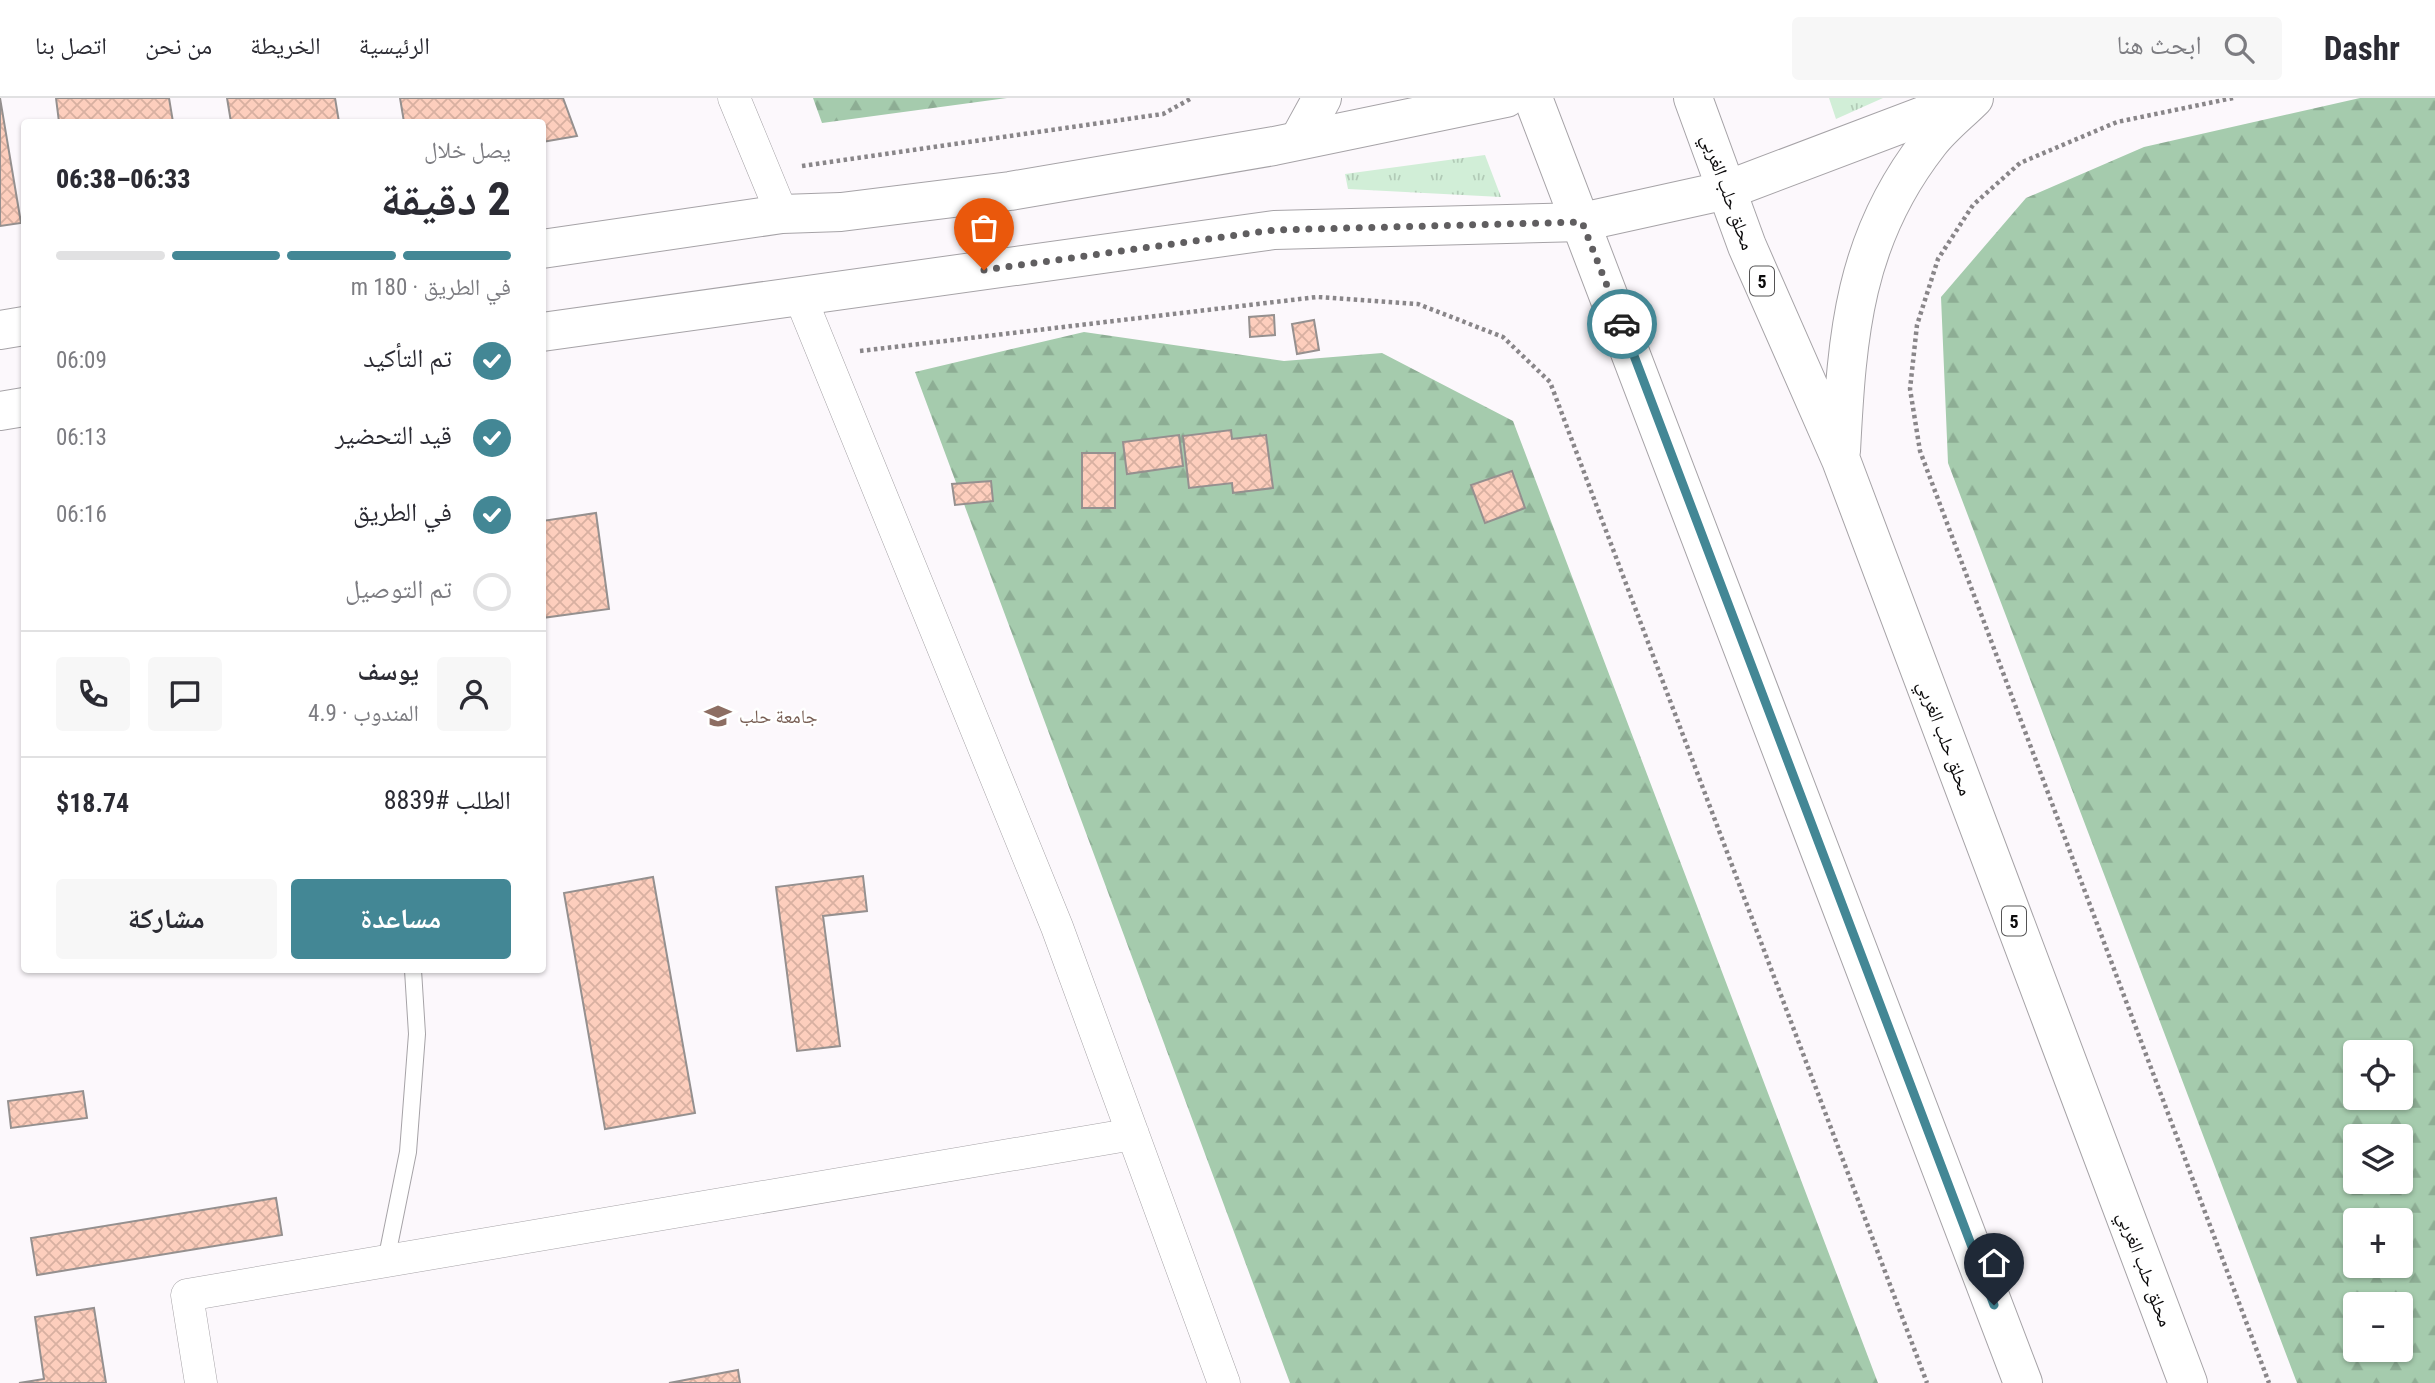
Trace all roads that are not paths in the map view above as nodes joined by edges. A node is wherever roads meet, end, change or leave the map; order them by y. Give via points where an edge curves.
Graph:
1 (734, 98) edge
2 (1322, 98) edge
3 (1506, 98) edge
4 (1533, 98) edge
5 (1693, 98) edge
6 (1972, 98) edge
7 (1299, 140) junction
8 (1727, 190) junction
9 (782, 214) junction
10 (1582, 222) junction
11 (546, 249) edge
12 (799, 294) junction
13 (21, 326) edge
14 (0, 330) edge
15 (546, 331) edge
16 (21, 408) edge
17 (0, 411) edge
18 (1841, 460) junction
19 (413, 973) edge
20 (1133, 1135) junction
21 (386, 1261) junction
22 (201, 1383) edge
23 (1224, 1383) edge
24 (2023, 1383) edge
25 (2188, 1383) edge

1 - 9 street
2 - 7 main road
3 - 7 main road
4 - 10 main road
5 - 8 main road, محلق حلب الغربي / 5
6 - 8 main road
6 - 18 main road via 1929,142 1882,217 1863,263 1846,358
7 - 9 main road via 1010,191 841,212
8 - 10 main road
8 - 18 main road, محلق حلب الغربي / 5
9 - 11 main road
10 - 12 main road via 1274,230
10 - 24 main road
12 - 15 main road
12 - 20 street via 1057,927
13 - 14 main road
16 - 17 main road
18 - 25 main road, محلق حلب الغربي / 5
19 - 21 lane via 417,1034 408,1152
20 - 21 street
20 - 23 street
21 - 22 street via 187,1295

